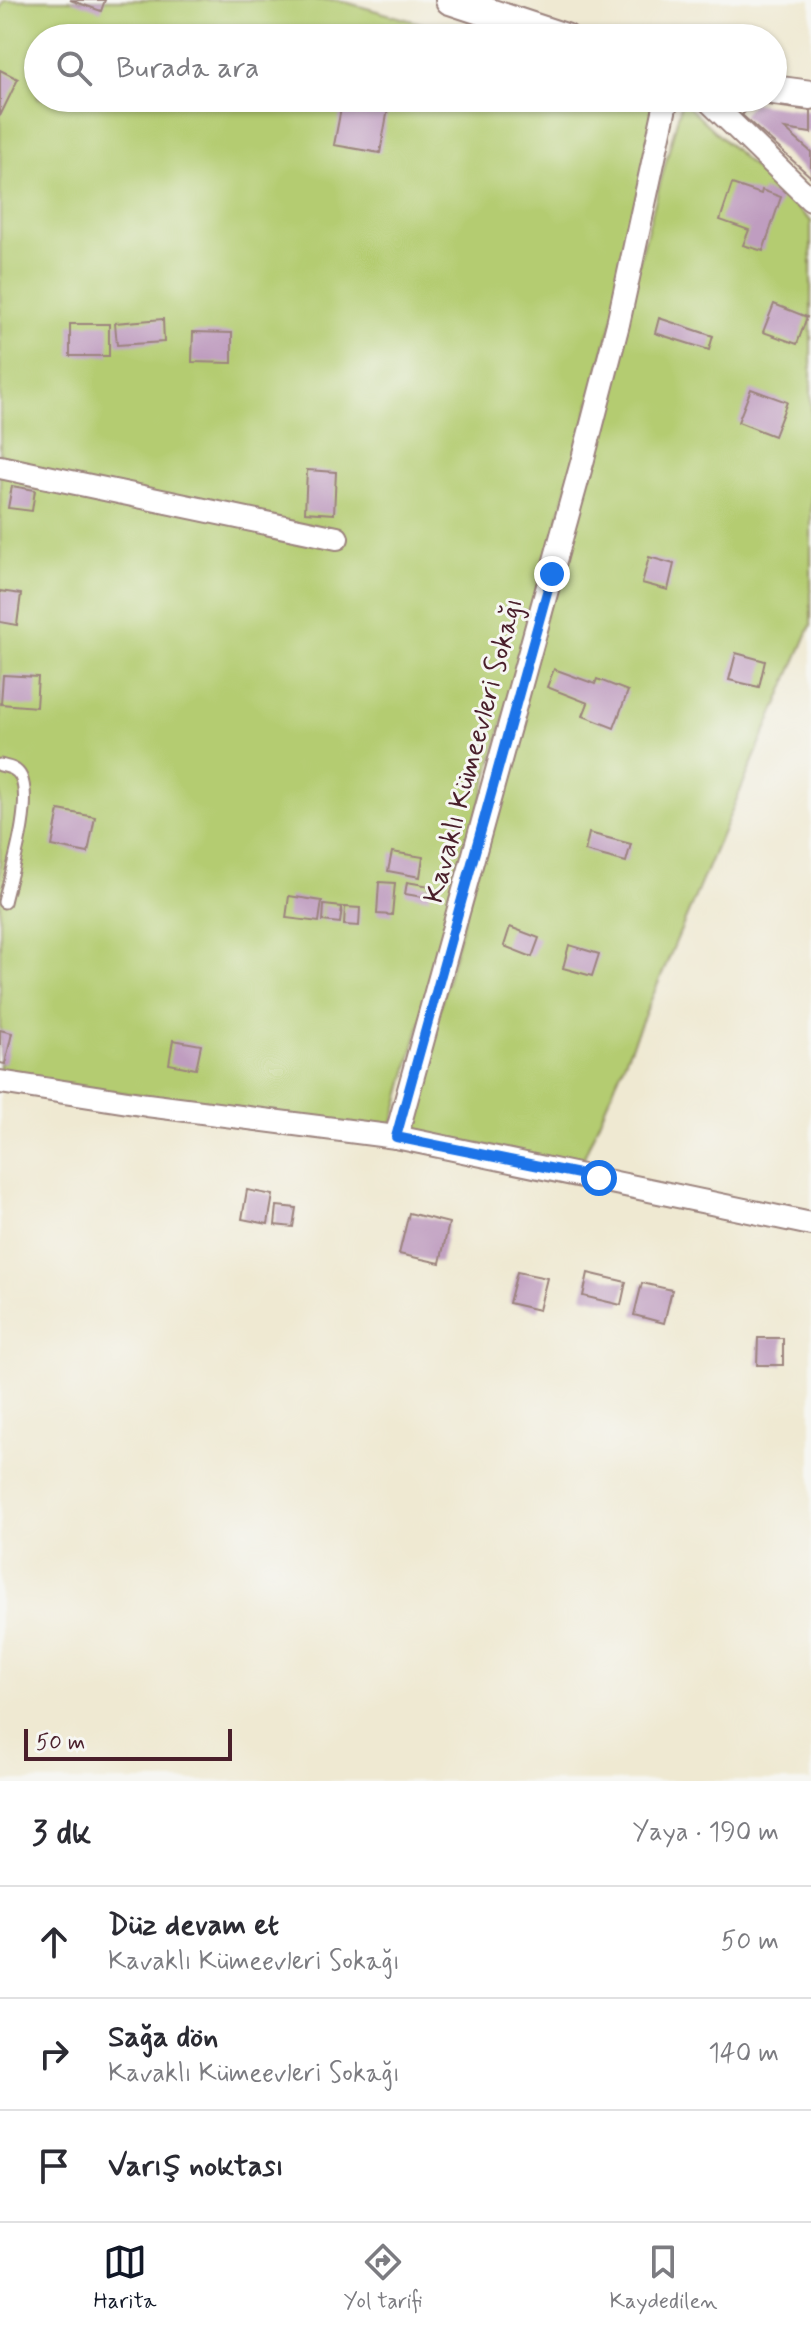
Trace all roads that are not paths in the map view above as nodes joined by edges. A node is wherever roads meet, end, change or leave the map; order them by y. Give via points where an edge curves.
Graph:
1 (450, 0) edge
2 (523, 24) edge
3 (787, 92) edge
4 (811, 95) edge
5 (664, 112) edge
6 (720, 112) edge
7 (811, 200) edge
8 (0, 467) edge
9 (337, 538) dead end
10 (0, 765) edge
11 (4, 902) dead end
12 (0, 1082) edge
13 (396, 1137) junction
14 (811, 1224) edge

1 - 2 street
3 - 4 street
5 - 13 street, Kavaklı Kümeevleri Sokağı via 587,444
6 - 7 street
8 - 9 street
10 - 11 lane via 21,776 24,813
12 - 13 street
13 - 14 street

